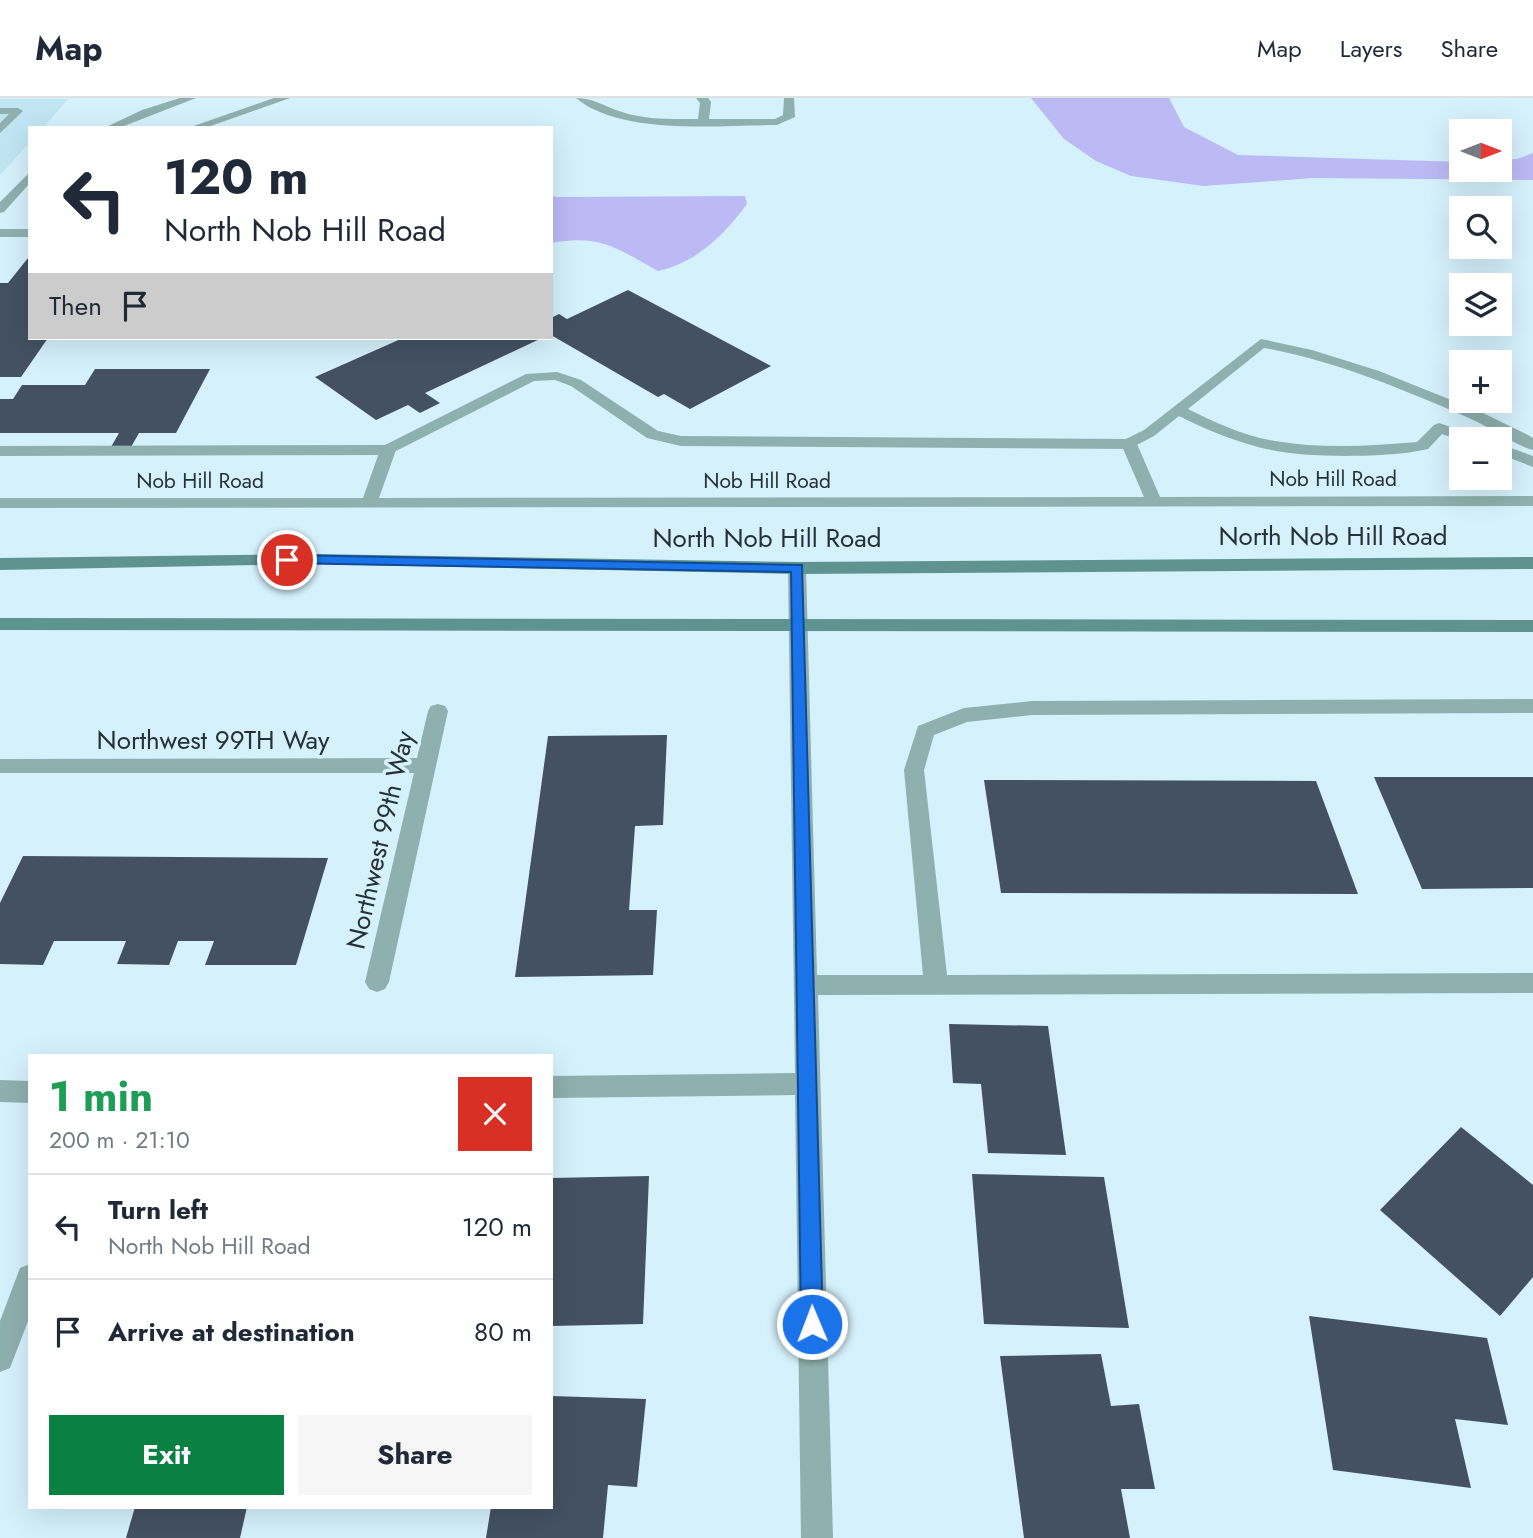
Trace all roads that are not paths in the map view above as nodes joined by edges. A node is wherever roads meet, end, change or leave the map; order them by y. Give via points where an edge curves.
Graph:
1 (191, 98) edge
2 (285, 98) edge
3 (581, 98) edge
4 (701, 98) edge
5 (789, 98) edge
6 (0, 111) edge
7 (703, 122) junction
8 (113, 126) edge
9 (199, 126) edge
10 (0, 130) edge
11 (28, 178) edge
12 (0, 209) edge
13 (0, 233) edge
14 (28, 233) edge
15 (1449, 404) edge
16 (1177, 409) junction
17 (1456, 413) edge
18 (1469, 413) edge
19 (1439, 428) junction
20 (1449, 431) edge
21 (1129, 444) junction
22 (1533, 445) edge
23 (387, 450) junction
24 (0, 451) edge
25 (1512, 454) edge
26 (1533, 462) edge
27 (1533, 500) edge
28 (0, 503) edge
29 (369, 503) junction
30 (1155, 503) junction
31 (1533, 563) edge
32 (0, 564) edge
33 (797, 568) junction
34 (797, 623) junction
35 (0, 624) edge
36 (1533, 626) edge
37 (1533, 706) edge
38 (438, 711) dead end
39 (425, 765) junction
40 (0, 766) edge
41 (377, 982) dead end
42 (1533, 983) edge
43 (804, 985) junction
44 (936, 985) junction
45 (806, 1084) junction
46 (553, 1087) edge
47 (0, 1091) edge
48 (28, 1091) edge
49 (28, 1283) edge
50 (0, 1358) edge
51 (817, 1538) edge

1 - 8 street
2 - 9 street
3 - 7 street via 652,122
4 - 7 street via 706,102
5 - 7 street via 789,117 777,122
6 - 10 street via 18,111
11 - 12 street
13 - 14 street
15 - 16 street via 1367,370 1305,350 1261,342
16 - 19 street via 1221,431 1275,446 1362,451 1422,446
16 - 21 street
17 - 19 street
18 - 22 street
19 - 20 street
21 - 23 street via 681,440 653,435 576,383 556,376 531,377
21 - 30 street
23 - 24 street
23 - 29 street
25 - 26 street
27 - 30 street, Nob Hill Road
28 - 29 street, Nob Hill Road
29 - 30 street, Nob Hill Road
31 - 33 main road, North Nob Hill Road
32 - 33 main road, North Nob Hill Road via 314,559
33 - 34 street
34 - 35 main road
34 - 36 main road
34 - 43 street
37 - 44 street via 1032,708 964,715 925,731 914,770
38 - 39 street, Northwest 99th Way
39 - 40 street, Northwest 99TH Way
39 - 41 street, Northwest 99th Way
42 - 44 street
43 - 44 street
43 - 45 street
45 - 46 street
45 - 51 street
47 - 48 street
49 - 50 street

